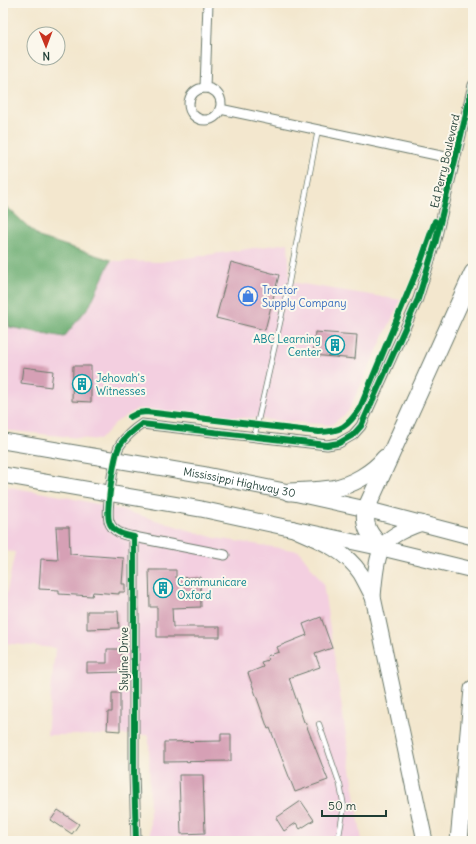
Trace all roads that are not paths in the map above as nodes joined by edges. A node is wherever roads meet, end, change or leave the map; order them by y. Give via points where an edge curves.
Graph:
1 (208, 3) edge
2 (473, 85) edge
3 (205, 88) junction
4 (220, 109) junction
5 (318, 130) junction
6 (455, 158) junction
7 (473, 273) edge
8 (254, 438) junction
9 (3, 441) edge
10 (392, 448) junction
11 (116, 459) junction
12 (3, 474) edge
13 (110, 492) junction
14 (289, 492) junction
15 (366, 509) junction
16 (421, 523) junction
17 (291, 528) junction
18 (134, 537) junction
19 (473, 537) edge
20 (382, 548) junction
21 (225, 555) dead end
22 (473, 570) edge
23 (373, 596) junction
24 (473, 689) edge
25 (319, 724) dead end
26 (136, 841) edge
27 (338, 841) edge
28 (425, 841) edge
29 (459, 841) edge

1 - 3 street
2 - 6 street, Ed Perry Boulevard
3 - 4 street via 218,95
3 - 4 street via 196,91 190,99 190,110 193,115 208,120
4 - 5 street
5 - 6 street
5 - 8 lane via 288,288
6 - 8 street, Ed Perry Boulevard via 435,244 418,299 361,426 353,435 339,443 327,445
7 - 10 highway
8 - 11 street, Ed Perry Boulevard via 142,424 119,446
9 - 11 main road, Mississippi Highway 30
10 - 14 highway via 380,464 351,482 333,489
10 - 15 highway
11 - 13 street, Ed Perry Boulevard
11 - 14 main road, Mississippi Highway 30
12 - 13 main road
13 - 17 main road
13 - 18 street via 109,522 121,534
14 - 15 main road, Mississippi Highway 30
15 - 16 main road, Mississippi Highway 30
15 - 20 highway via 366,525 370,535
16 - 19 main road, Mississippi Highway 30
16 - 20 main road via 393,536
17 - 20 main road
17 - 23 main road via 328,544 346,558 360,573
18 - 21 street
18 - 26 street, Skyline Drive
20 - 22 main road
20 - 23 main road via 376,568
23 - 28 main road
24 - 29 highway
25 - 27 lane via 340,785 344,807

